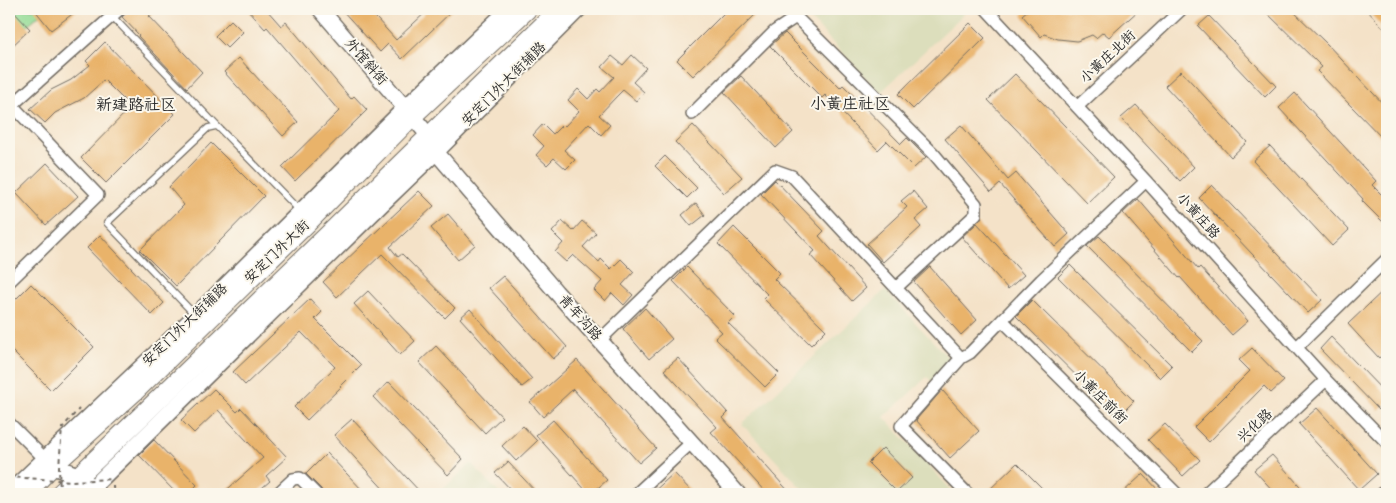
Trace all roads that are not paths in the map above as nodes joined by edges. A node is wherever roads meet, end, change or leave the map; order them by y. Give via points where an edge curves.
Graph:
1 (320, 9) edge
2 (509, 9) edge
3 (527, 9) edge
4 (560, 9) edge
5 (579, 9) edge
6 (986, 9) edge
7 (1182, 9) edge
8 (116, 12) edge
9 (10, 107) edge
10 (1076, 107) junction
11 (409, 112) junction
12 (692, 114) dead end
13 (217, 126) junction
14 (432, 144) junction
15 (1146, 181) junction
16 (383, 203) junction
17 (358, 205) junction
18 (305, 216) junction
19 (1387, 259) edge
20 (9, 282) edge
21 (896, 288) junction
22 (200, 319) junction
23 (1002, 320) junction
24 (600, 340) junction
25 (1297, 347) junction
26 (961, 358) junction
27 (1326, 380) junction
28 (9, 423) edge
29 (692, 442) junction
30 (1387, 443) edge
31 (58, 482) edge
32 (89, 488) edge
33 (1387, 489) edge
34 (9, 493) edge
35 (24, 494) edge
36 (277, 494) edge
37 (316, 494) edge
38 (636, 494) edge
39 (738, 494) edge
40 (968, 494) edge
41 (1178, 494) edge
42 (1205, 494) edge
43 (1382, 494) edge

1 - 11 street, 外馆斜街
2 - 11 street
3 - 11 main road, 安定门外大街
4 - 14 main road, 安定门外大街
5 - 14 street, 安定门外大街辅路
6 - 10 street, 小黄庄路
7 - 10 street, 小黄庄北街
8 - 9 street
8 - 13 lane
9 - 20 street via 98,195
10 - 15 street, 小黄庄路
11 - 14 street, 外馆斜街
11 - 18 main road, 安定门外大街
12 - 21 street via 775,31 796,17 934,154 976,204 976,214
13 - 18 lane
13 - 22 lane via 208,128 107,223
14 - 16 street, 安定门外大街辅路
14 - 17 main road, 安定门外大街
14 - 24 street, 青年沟路
15 - 23 street
15 - 25 street, 小黄庄路
16 - 17 street
16 - 32 street, 安定门外大街辅路
17 - 32 main road, 安定门外大街 via 271,292
18 - 22 main road, 安定门外大街
19 - 25 street
21 - 24 street via 792,176 775,170
21 - 26 street
22 - 31 main road, 安定门外大街
23 - 26 street
23 - 41 street, 小黄庄前街
24 - 29 street, 青年沟路
25 - 27 street, 小黄庄路
26 - 40 street via 901,426
27 - 30 street, 小黄庄路
27 - 42 street, 兴化路
28 - 31 street
29 - 38 street
29 - 39 street, 青年沟路
31 - 32 main road, 安定门外大街
31 - 32 main road
31 - 34 street
31 - 35 main road, 安定门外大街
33 - 43 street
36 - 37 street via 293,479 300,478

